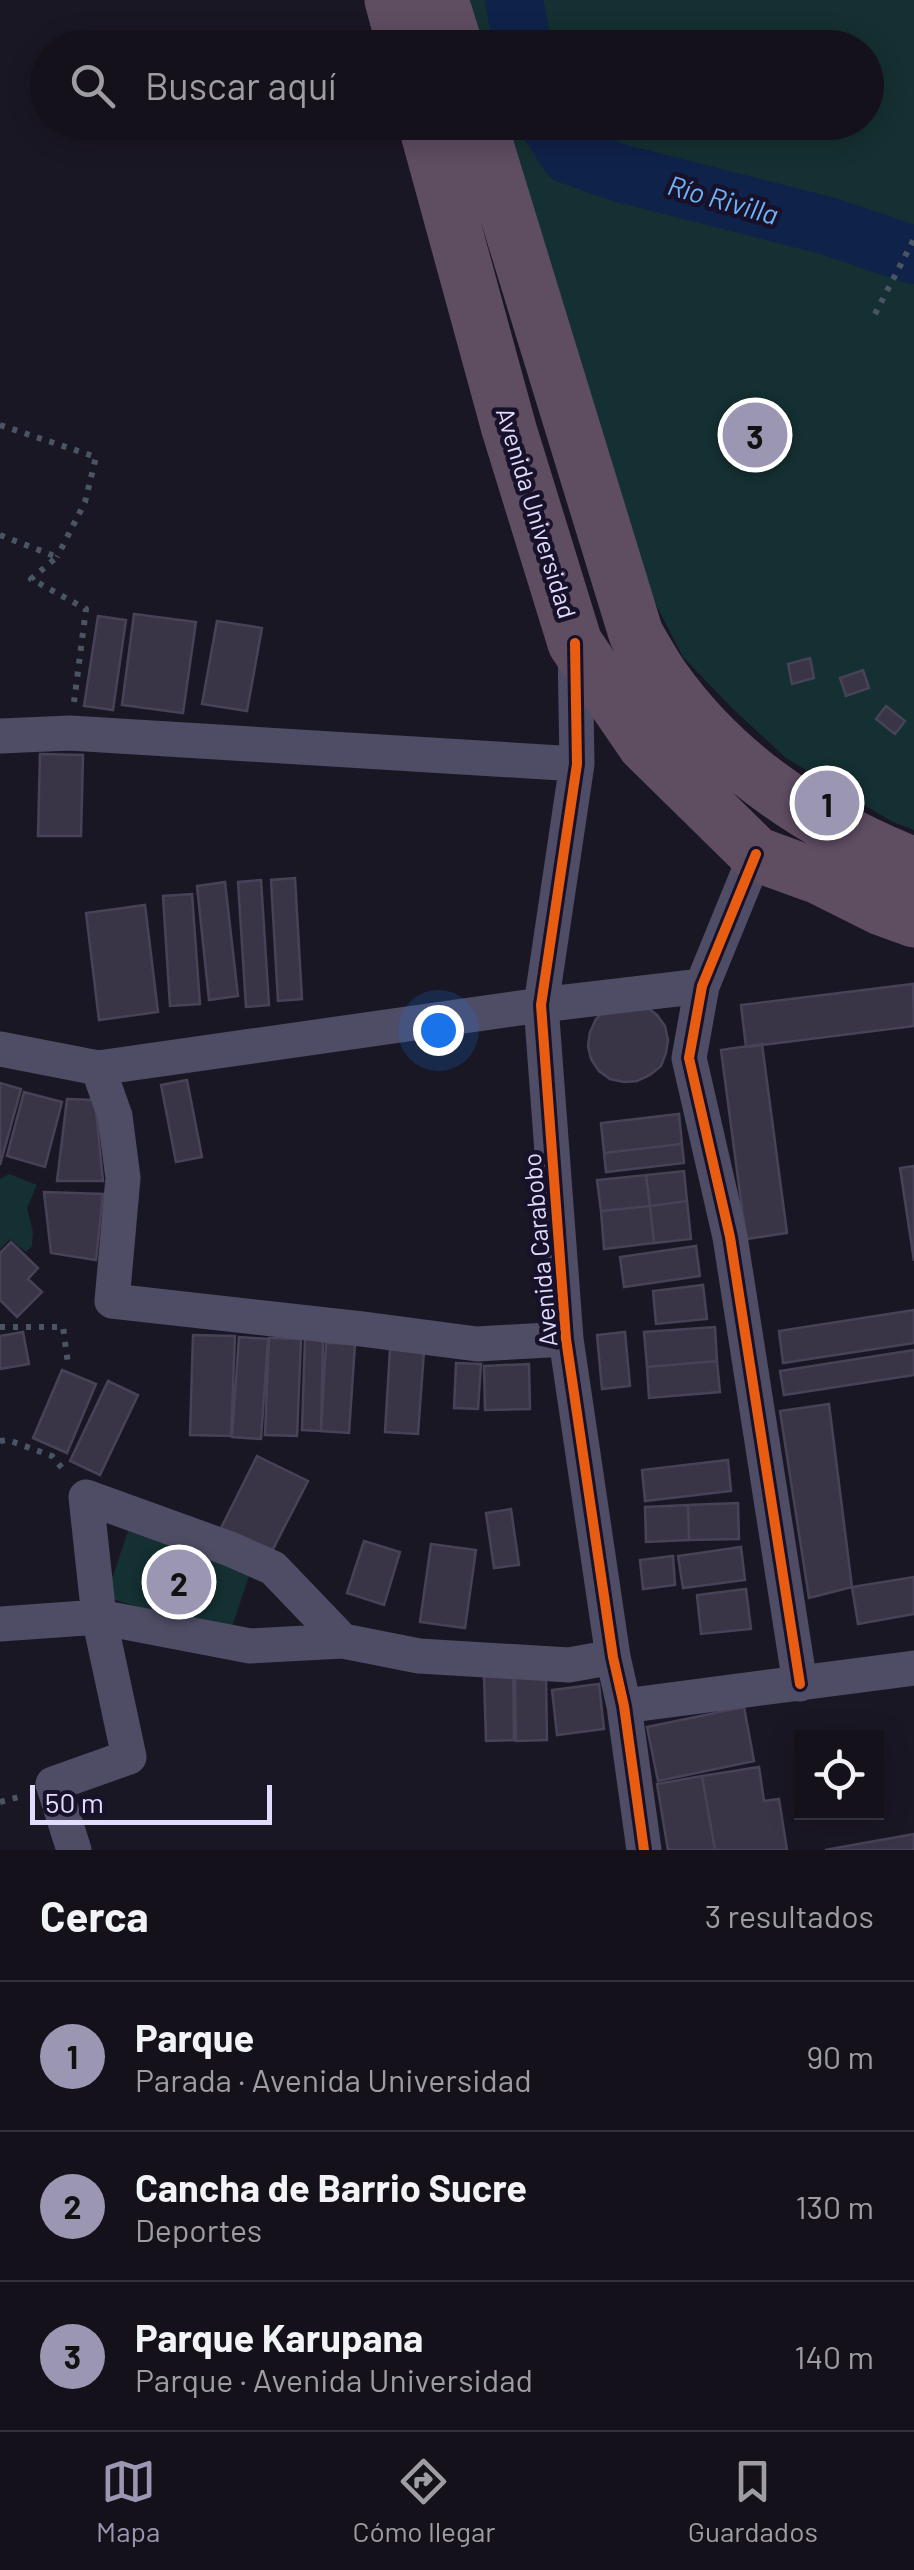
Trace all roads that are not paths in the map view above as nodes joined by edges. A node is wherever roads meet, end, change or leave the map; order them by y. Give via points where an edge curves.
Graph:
1 (392, 0) edge
2 (441, 0) edge
3 (400, 30) edge
4 (450, 30) edge
5 (430, 140) edge
6 (485, 140) edge
7 (575, 644) junction
8 (0, 736) edge
9 (576, 764) junction
10 (756, 854) junction
11 (908, 877) edge
12 (914, 920) edge
13 (702, 986) junction
14 (540, 1006) junction
15 (0, 1050) edge
16 (98, 1068) junction
17 (566, 1339) junction
18 (98, 1617) junction
19 (0, 1624) edge
20 (343, 1641) junction
21 (612, 1657) junction
22 (914, 1668) edge
23 (800, 1684) junction
24 (624, 1706) junction
25 (74, 1850) edge
26 (644, 1850) edge

1 - 3 highway
2 - 4 highway
5 - 7 highway, Avenida Universidad
6 - 11 highway via 636,634 665,681 755,776
7 - 9 street, Avenida Carabobo
7 - 10 highway, Avenida Universidad via 645,744
8 - 9 street via 70,733
9 - 14 street, Avenida Carabobo
10 - 12 highway, Avenida Universidad
10 - 13 street
13 - 14 street
13 - 23 street via 688,1058 730,1237
14 - 16 street
14 - 17 street, Avenida Carabobo
15 - 16 street
16 - 17 street via 115,1116 123,1178 112,1301 477,1344
17 - 21 street, Avenida Carabobo
18 - 19 street
18 - 20 street via 250,1646
18 - 20 street via 86,1497 273,1568
18 - 25 street via 129,1757 53,1784
20 - 21 street via 419,1656 569,1665
21 - 24 street, Avenida Carabobo
22 - 23 street
23 - 24 street
24 - 26 street, Avenida Carabobo

